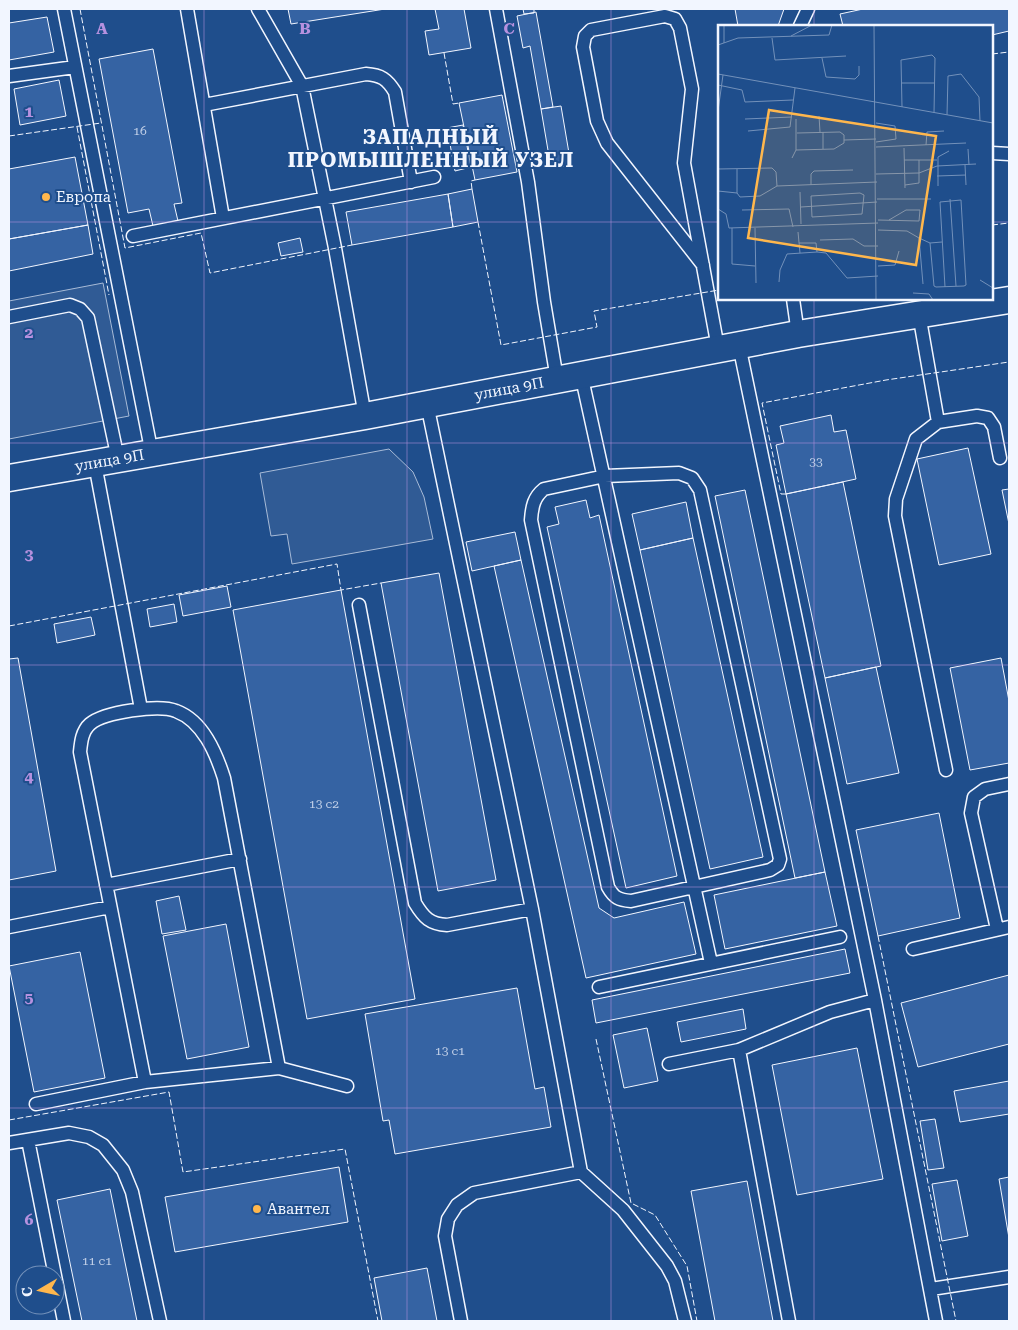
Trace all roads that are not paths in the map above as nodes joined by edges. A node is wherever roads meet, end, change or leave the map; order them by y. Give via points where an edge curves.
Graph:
1 (64, 9) edge
2 (187, 9) edge
3 (258, 9) edge
4 (496, 9) edge
5 (808, 9) edge
6 (800, 25) edge
7 (75, 67) junction
8 (9, 76) edge
9 (302, 86) junction
10 (204, 105) junction
11 (993, 153) edge
12 (1009, 154) edge
13 (434, 177) dead end
14 (412, 182) junction
15 (325, 198) junction
16 (223, 218) junction
17 (133, 236) dead end
18 (703, 265) junction
19 (793, 300) edge
20 (1009, 300) edge
21 (918, 314) junction
22 (9, 317) edge
23 (798, 334) junction
24 (729, 347) junction
25 (569, 376) junction
26 (427, 404) junction
27 (365, 416) junction
28 (938, 422) junction
29 (152, 454) junction
30 (1000, 458) dead end
31 (107, 461) junction
32 (605, 476) junction
33 (9, 478) edge
34 (359, 605) dead end
35 (141, 710) junction
36 (946, 770) dead end
37 (1009, 784) edge
38 (240, 859) junction
39 (106, 885) junction
40 (695, 887) junction
41 (110, 907) junction
42 (532, 909) junction
43 (9, 927) edge
44 (1003, 928) edge
45 (840, 937) dead end
46 (913, 949) dead end
47 (711, 963) junction
48 (598, 987) dead end
49 (875, 1000) junction
50 (739, 1050) junction
51 (669, 1064) dead end
52 (279, 1068) junction
53 (145, 1082) junction
54 (347, 1086) dead end
55 (36, 1104) dead end
56 (28, 1140) junction
57 (9, 1143) edge
58 (581, 1172) junction
59 (1009, 1277) edge
60 (931, 1289) junction
61 (64, 1321) edge
62 (160, 1321) edge
63 (461, 1321) edge
64 (685, 1321) edge
65 (789, 1321) edge
66 (936, 1321) edge

1 - 7 lane
2 - 10 lane
3 - 9 lane
4 - 25 lane via 528,182 544,302
5 - 6 lane
7 - 8 lane
7 - 29 lane
9 - 10 lane
9 - 14 lane via 366,74 378,75 389,81 395,92
9 - 15 lane
10 - 16 lane
11 - 12 lane
13 - 14 lane
14 - 15 lane
15 - 16 lane
15 - 27 lane
16 - 17 lane
18 - 18 lane via 684,164 692,88 680,28 675,19 665,16 591,30 585,36 583,47 597,121 607,143
18 - 24 lane
19 - 23 lane
20 - 21 street, улица 9П
21 - 23 street, улица 9П
21 - 28 lane
22 - 31 lane via 70,305 80,309 88,318
23 - 24 street, улица 9П
24 - 25 street, улица 9П
24 - 49 lane
25 - 26 street, улица 9П
25 - 32 lane
26 - 27 street, улица 9П
26 - 42 lane
27 - 29 street, улица 9П
28 - 30 lane via 977,416 988,418 994,427
28 - 36 lane via 916,439 911,448 896,498 895,516
29 - 31 street, улица 9П
31 - 33 street, улица 9П
31 - 35 lane
32 - 40 lane
32 - 40 lane via 544,488 532,505 531,520 608,888 613,896 631,901
32 - 40 lane via 679,473 692,478 700,490 779,846 778,865 770,870
34 - 42 lane via 415,903 424,918 448,925
35 - 38 lane via 176,710 192,721 209,741 224,778
35 - 39 lane via 102,717 89,725 82,736 80,752
37 - 44 lane via 984,789 974,797 971,813
38 - 39 lane
38 - 52 lane
39 - 41 lane
40 - 47 lane
41 - 43 lane
41 - 53 lane
42 - 58 lane
44 - 46 lane
45 - 47 lane
47 - 48 lane
49 - 50 lane via 830,1012
49 - 60 lane
50 - 51 lane
50 - 65 lane
52 - 53 lane
52 - 54 lane
53 - 55 lane
56 - 57 lane
56 - 61 lane
56 - 62 lane via 69,1133 89,1137 103,1145 123,1170 132,1192
58 - 63 lane via 474,1193 457,1204 448,1219 445,1236
58 - 64 lane via 623,1210 667,1266 675,1280
59 - 60 lane
60 - 66 lane

